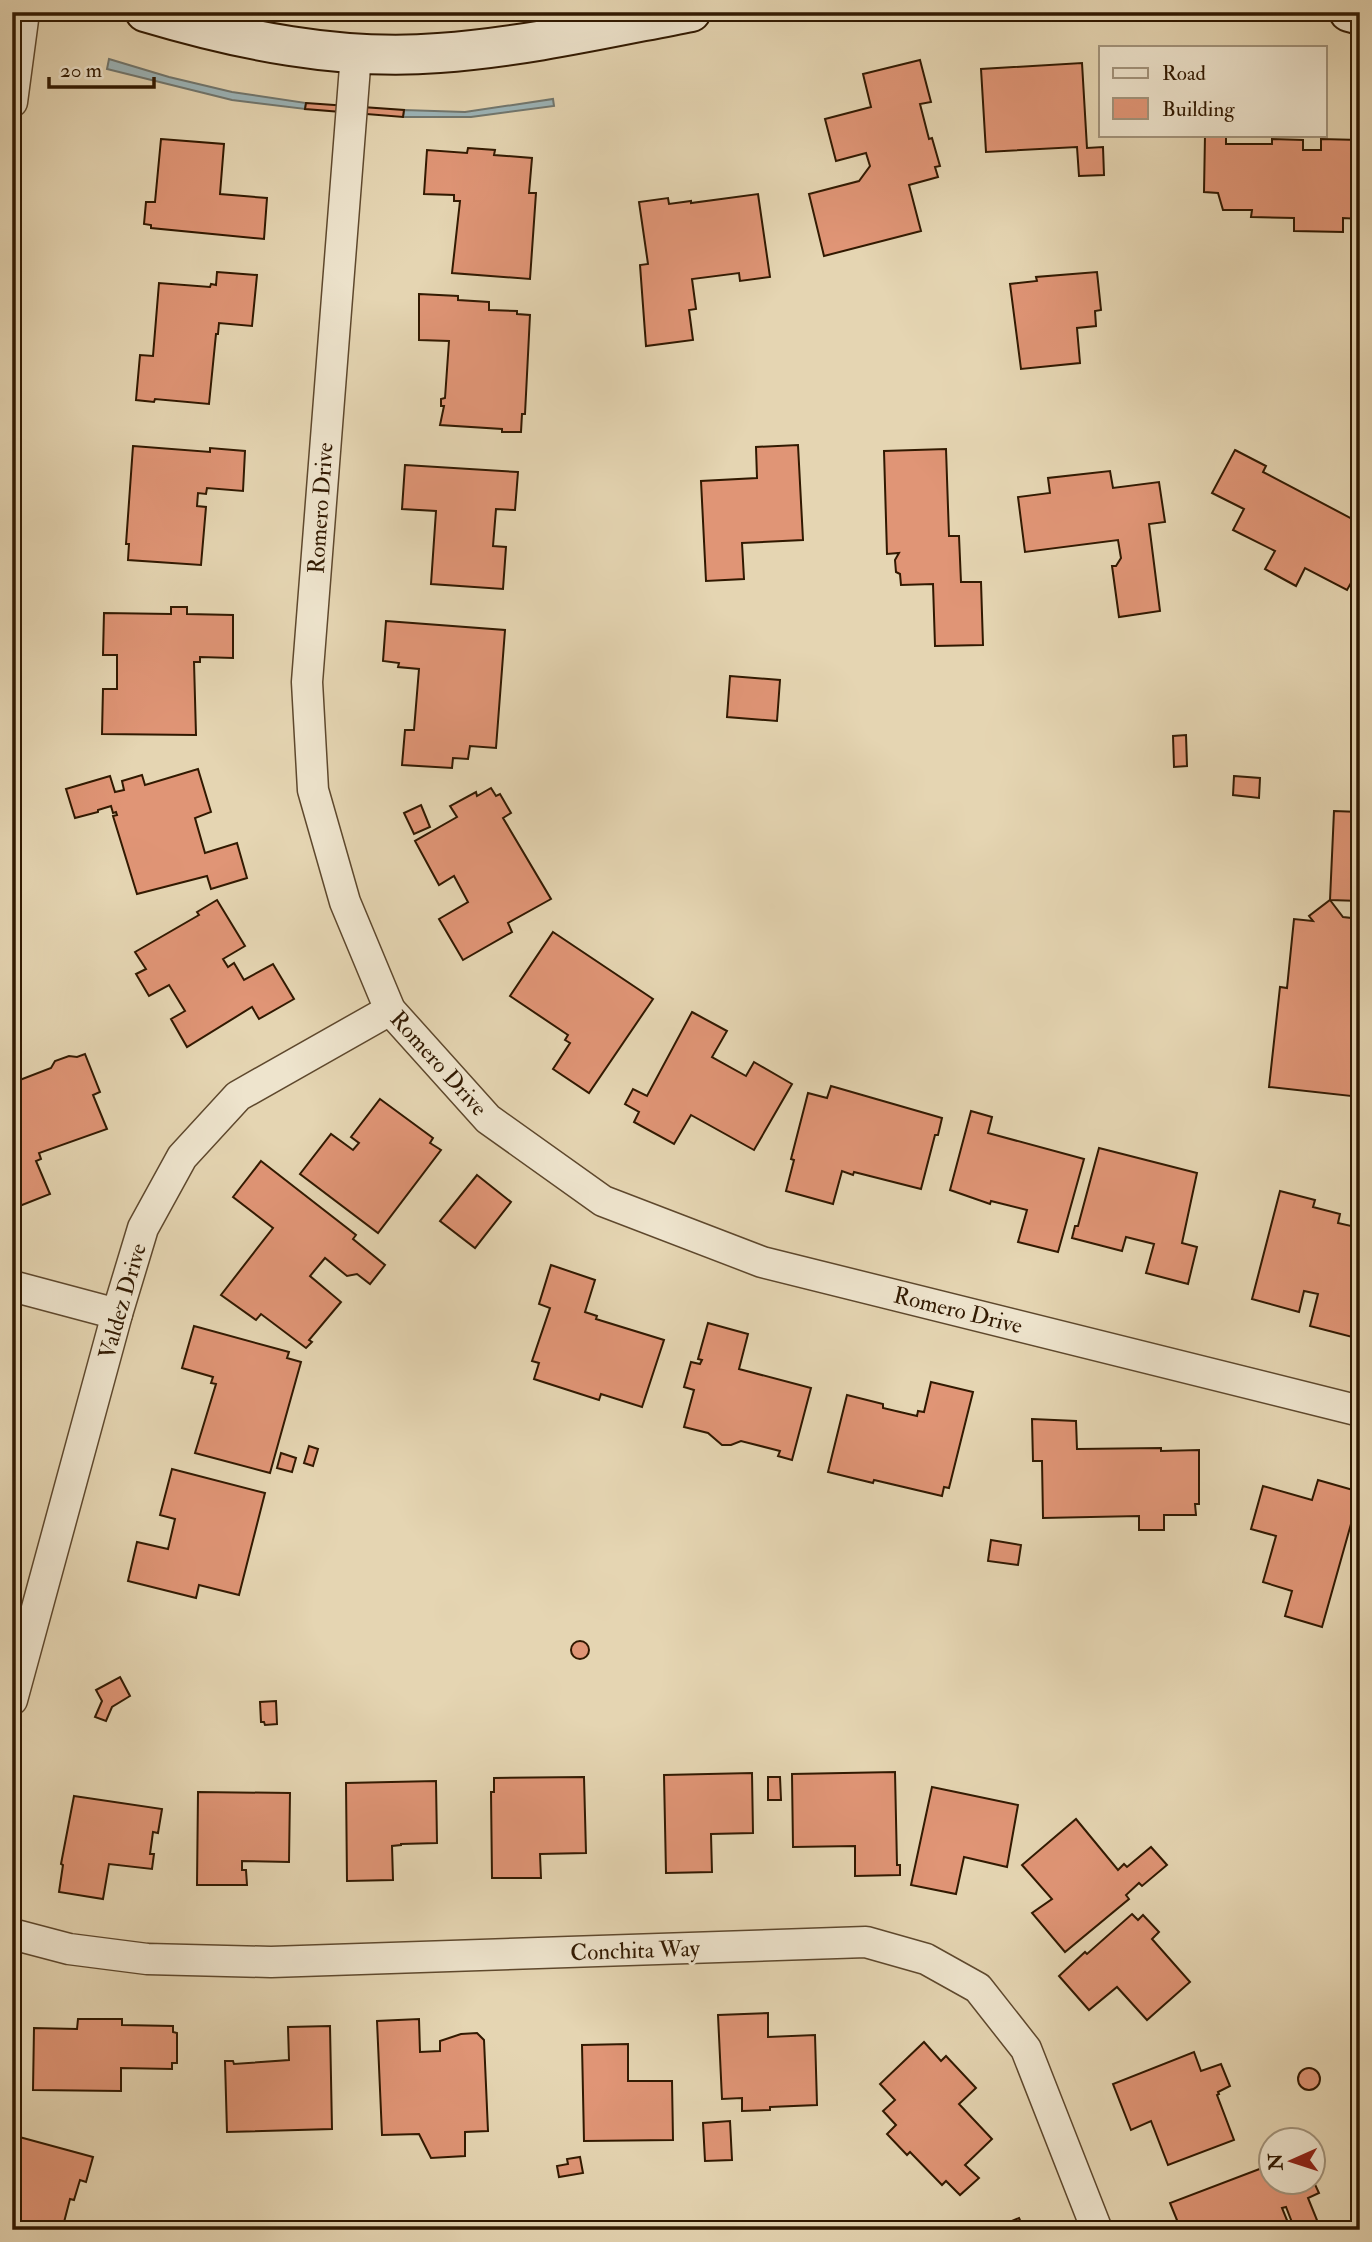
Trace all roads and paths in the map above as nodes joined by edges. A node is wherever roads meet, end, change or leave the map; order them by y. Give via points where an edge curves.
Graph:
1 (24, 12) edge
2 (145, 12) edge
3 (691, 12) edge
4 (1349, 12) edge
5 (1360, 15) edge
6 (356, 54) junction
7 (12, 102) edge
8 (390, 1010) junction
9 (12, 1286) edge
10 (117, 1314) junction
11 (1360, 1411) edge
12 (12, 1700) edge
13 (12, 1934) edge
14 (1097, 2230) edge

1 - 7 street
2 - 6 main road via 271,43
3 - 6 main road via 530,43 437,54
4 - 5 main road
6 - 8 street, Romero Drive via 307,682 313,790 345,902
8 - 10 street, Valdez Drive via 238,1096 182,1157 143,1228
8 - 11 street, Romero Drive via 488,1119 603,1201 762,1262
9 - 10 street
10 - 12 street, Valdez Drive
13 - 14 street, Conchita Way via 69,1949 147,1959 257,1962 866,1942 926,1959 978,1988 1026,2049

